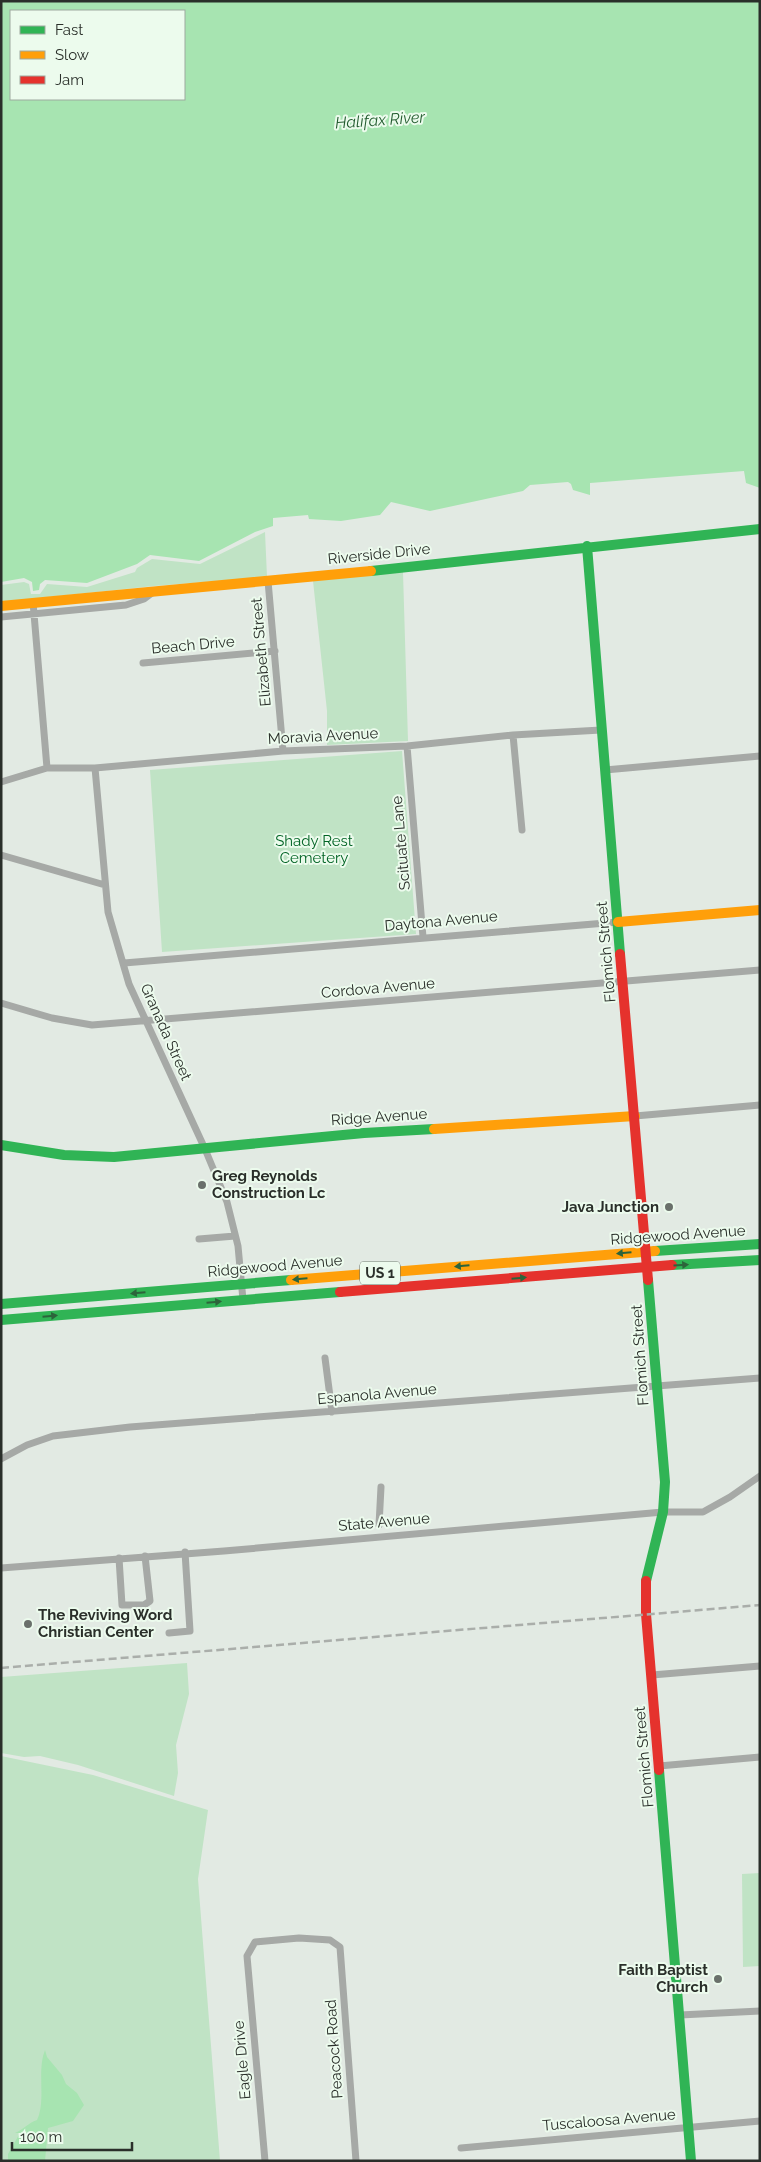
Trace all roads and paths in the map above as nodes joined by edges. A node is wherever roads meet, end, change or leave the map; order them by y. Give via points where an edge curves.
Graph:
1 (760, 529) edge
2 (588, 546) junction
3 (268, 581) junction
4 (153, 592) junction
5 (33, 602) junction
6 (1, 606) edge
7 (33, 613) junction
8 (1, 617) edge
9 (275, 651) junction
10 (143, 663) dead end
11 (601, 730) junction
12 (512, 735) junction
13 (407, 746) junction
14 (283, 750) junction
15 (760, 756) edge
16 (47, 768) junction
17 (95, 768) junction
18 (605, 770) junction
19 (1, 782) edge
20 (522, 830) dead end
21 (1, 855) edge
22 (105, 885) junction
23 (760, 910) edge
24 (618, 922) junction
25 (423, 937) junction
26 (124, 963) junction
27 (760, 970) edge
28 (624, 981) junction
29 (1, 1003) edge
30 (145, 1022) junction
31 (760, 1104) edge
32 (635, 1116) junction
33 (1, 1145) edge
34 (204, 1148) junction
35 (235, 1236) junction
36 (199, 1239) dead end
37 (760, 1244) edge
38 (646, 1251) junction
39 (760, 1260) edge
40 (648, 1267) junction
41 (242, 1284) junction
42 (243, 1300) junction
43 (1, 1304) edge
44 (1, 1320) edge
45 (325, 1358) dead end
46 (760, 1378) edge
47 (657, 1387) junction
48 (332, 1412) junction
49 (1, 1459) edge
50 (760, 1476) edge
51 (381, 1487) dead end
52 (663, 1512) junction
53 (379, 1525) dead end
54 (185, 1552) junction
55 (145, 1556) junction
56 (119, 1558) junction
57 (1, 1568) edge
58 (169, 1633) dead end
59 (760, 1666) edge
60 (652, 1675) junction
61 (760, 1757) edge
62 (659, 1766) junction
63 (247, 1956) joint
64 (760, 2011) edge
65 (680, 2015) junction
66 (760, 2121) edge
67 (688, 2127) junction
68 (461, 2148) dead end
69 (265, 2161) edge
70 (356, 2161) edge
71 (691, 2161) edge

1 - 2 street, Riverside Drive
2 - 3 street, Riverside Drive
2 - 11 street, Flomich Street
3 - 4 street, Riverside Drive
3 - 9 street, Elizabeth Street
4 - 5 street, Riverside Drive
4 - 7 street via 126,605
5 - 6 street, Riverside Drive
5 - 7 street
7 - 8 street
7 - 16 street
9 - 10 street, Beach Drive
9 - 14 street, Elizabeth Street
11 - 12 street, Moravia Avenue
11 - 18 street, Flomich Street
12 - 13 street, Moravia Avenue
12 - 20 street
13 - 14 street, Moravia Avenue
13 - 25 street, Scituate Lane
14 - 17 street, Moravia Avenue
15 - 18 street
16 - 17 street, Moravia Avenue
16 - 19 street, Moravia Avenue
17 - 22 street, Granada Street
18 - 24 street, Flomich Street
21 - 22 street
22 - 26 street, Granada Street via 108,912
23 - 24 street, Daytona Avenue
24 - 25 street, Daytona Avenue
24 - 28 street, Flomich Street
25 - 26 street, Daytona Avenue
26 - 30 street, Granada Street
27 - 28 street, Cordova Avenue
28 - 30 street, Cordova Avenue
28 - 32 street, Flomich Street
29 - 30 street, Cordova Avenue via 52,1018 92,1025
30 - 34 street, Granada Street
31 - 32 street, Ridge Avenue
32 - 34 street, Ridge Avenue via 364,1132
32 - 38 street, Flomich Street
33 - 34 street, Ridge Avenue via 64,1155 114,1156
34 - 35 street, Granada Street via 227,1202
35 - 36 street
35 - 41 street, Granada Street
37 - 38 street, Ridgewood Avenue / US 1
38 - 40 street, Flomich Street
38 -> 41 street, Ridgewood Avenue / US 1
40 -> 39 street, Ridgewood Avenue / US 1
42 -> 40 street, Ridgewood Avenue / US 1
40 - 47 street, Flomich Street
41 - 42 street, Granada Street
41 -> 43 street, Ridgewood Avenue / US 1
44 -> 42 street, Ridgewood Avenue / US 1
45 - 48 street
46 - 47 street, Espanola Avenue
47 - 48 street, Espanola Avenue
47 - 52 street, Flomich Street via 665,1482
48 - 49 street, Espanola Avenue via 53,1436
50 - 52 street, State Avenue via 704,1512
51 - 53 street
52 - 54 street, State Avenue
52 - 60 street, Flomich Street via 646,1576
54 - 55 street, State Avenue
54 - 58 street via 190,1631
55 - 56 street, State Avenue
55 - 56 street via 150,1601 144,1605 122,1605
56 - 57 street, State Avenue
59 - 60 street
60 - 62 street, Flomich Street
61 - 62 street
62 - 65 street, Flomich Street
63 - 69 street, Eagle Drive
63 - 70 street, Peacock Road via 255,1942 299,1938 330,1940 340,1947
64 - 65 street
65 - 67 street, Flomich Street
66 - 67 street, Tuscaloosa Avenue
67 - 68 street, Tuscaloosa Avenue
67 - 71 street, Flomich Street

